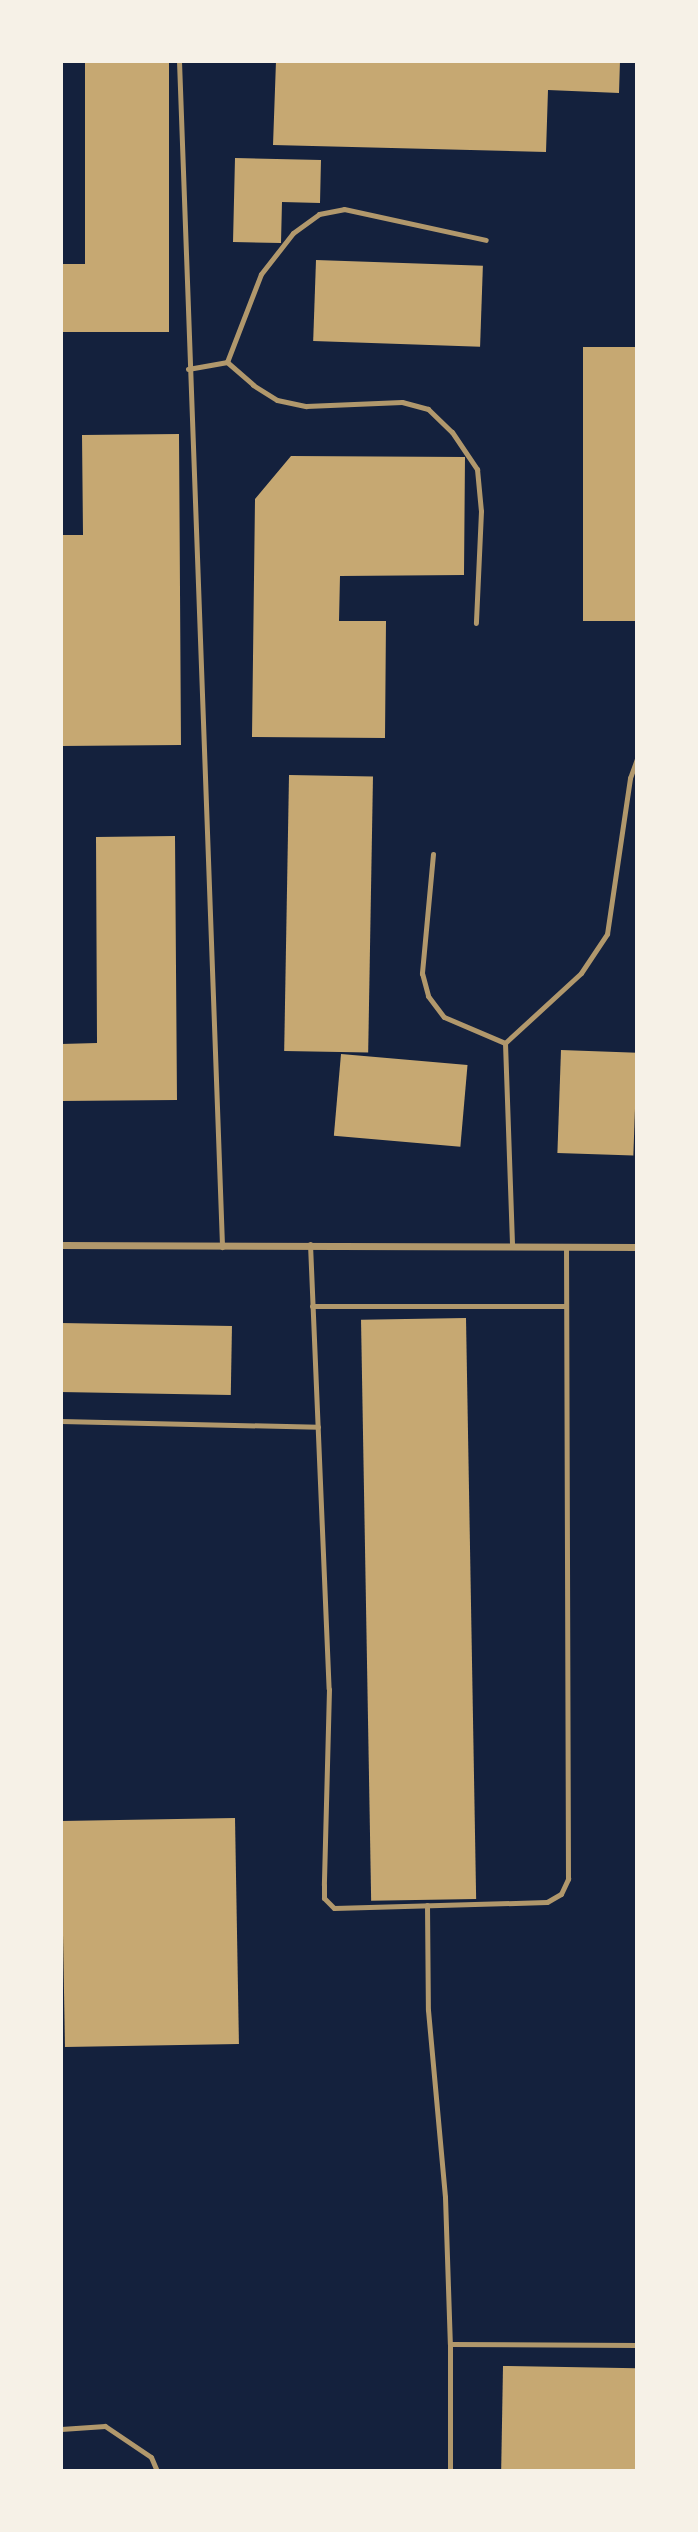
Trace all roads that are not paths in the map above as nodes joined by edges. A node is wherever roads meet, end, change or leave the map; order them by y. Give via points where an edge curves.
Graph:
1 (179, 61) edge
2 (486, 240) dead end
3 (227, 362) junction
4 (188, 369) junction
5 (476, 623) dead end
6 (637, 759) edge
7 (433, 854) dead end
8 (505, 1043) junction
9 (310, 1244) junction
10 (61, 1245) edge
11 (512, 1246) junction
12 (566, 1246) junction
13 (637, 1247) edge
14 (222, 1248) junction
15 (312, 1306) junction
16 (566, 1306) junction
17 (61, 1421) edge
18 (318, 1427) junction
19 (426, 1905) junction
20 (450, 2344) junction
21 (637, 2345) edge
22 (61, 2429) edge
23 (157, 2471) edge
24 (450, 2471) edge

1 - 4 lane
2 - 3 lane via 344,209 319,214 293,233 261,274
3 - 4 lane
3 - 5 lane via 278,400 306,407 402,402 428,410 452,432 477,469 481,511
4 - 14 lane
6 - 8 lane via 629,778 607,934 581,973
7 - 8 lane via 422,974 428,996 444,1017
8 - 11 lane
9 - 11 street
9 - 14 street
9 - 15 lane
10 - 14 street
11 - 12 street
12 - 13 street
12 - 16 lane
15 - 16 lane
15 - 18 lane
16 - 19 lane via 568,1880 561,1894 547,1902
17 - 18 lane
18 - 19 lane via 329,1689 324,1898 334,1908
19 - 20 lane via 428,2010 445,2197
20 - 21 lane
20 - 24 lane
22 - 23 lane via 104,2426 152,2457

